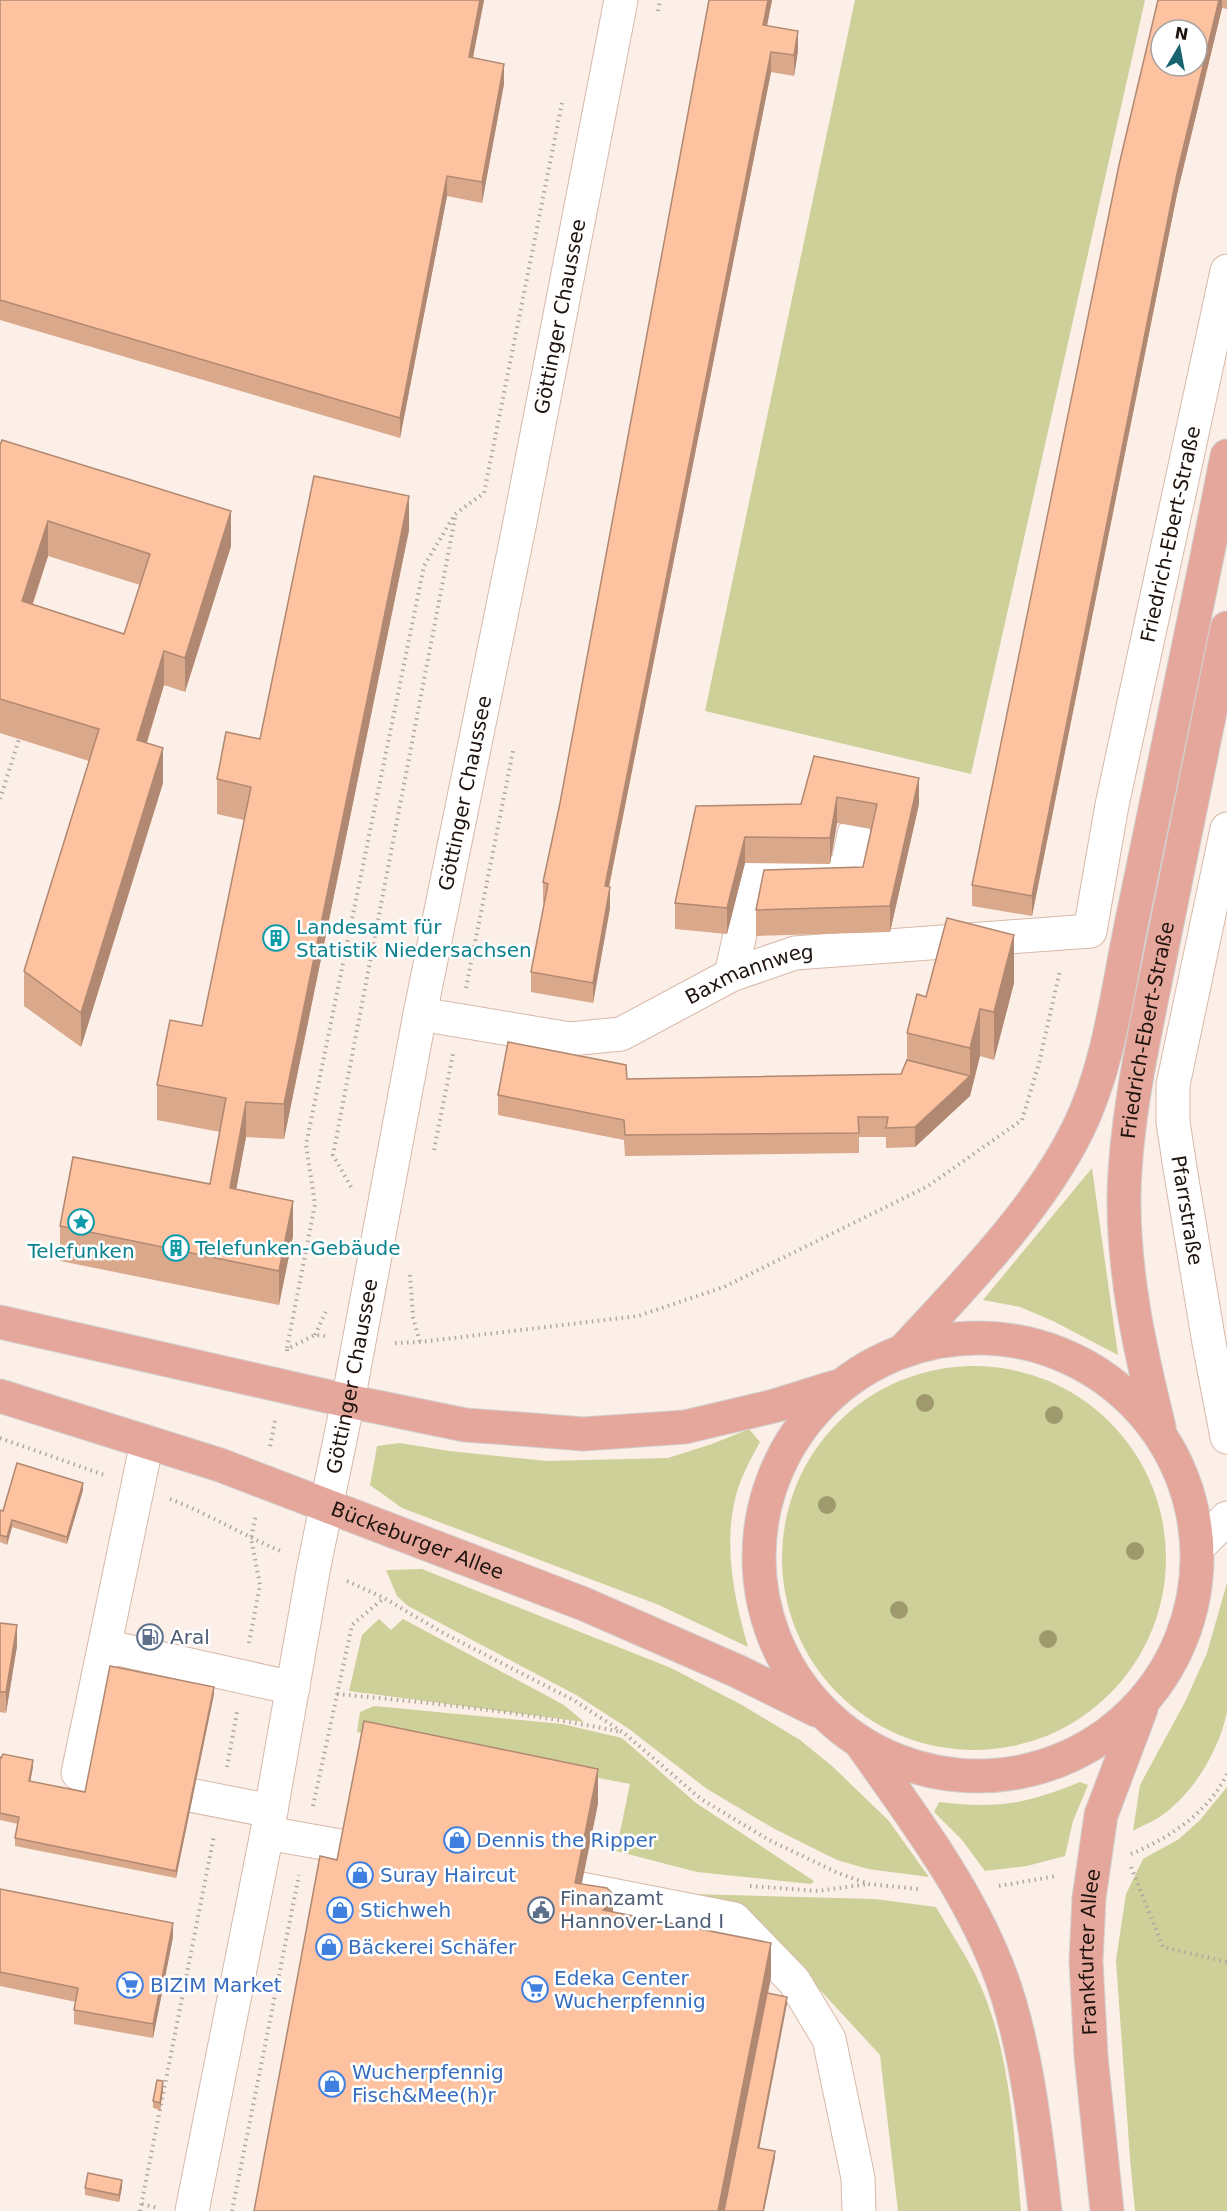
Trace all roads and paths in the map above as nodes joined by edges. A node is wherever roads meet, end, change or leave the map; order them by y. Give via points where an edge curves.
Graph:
1 (621, 0) edge
2 (564, 94) dead end
3 (1227, 271) edge
4 (1227, 456) edge
5 (455, 514) junction
6 (1227, 628) edge
7 (19, 740) edge
8 (0, 799) edge
9 (1227, 829) edge
10 (854, 834) edge
11 (1079, 932) junction
12 (1123, 960) junction
13 (731, 975) junction
14 (1152, 999) junction
15 (420, 1014) junction
16 (1185, 1029) junction
17 (350, 1194) dead end
18 (328, 1307) dead end
19 (0, 1322) edge
20 (359, 1340) junction
21 (287, 1349) dead end
22 (903, 1351) junction
23 (842, 1385) junction
24 (0, 1396) edge
25 (348, 1401) junction
26 (1161, 1434) junction
27 (1227, 1437) edge
28 (0, 1438) edge
29 (147, 1442) junction
30 (138, 1487) junction
31 (328, 1505) junction
32 (1227, 1518) edge
33 (1198, 1547) junction
34 (315, 1566) junction
35 (384, 1598) junction
36 (105, 1646) junction
37 (293, 1688) junction
38 (337, 1694) junction
39 (1144, 1701) junction
40 (826, 1715) junction
41 (624, 1733) junction
42 (860, 1742) junction
43 (1227, 1774) edge
44 (269, 1822) junction
45 (306, 1840) junction
46 (346, 1847) edge
47 (1127, 1856) dead end
48 (1131, 1866) dead end
49 (1064, 1874) dead end
50 (995, 1887) dead end
51 (581, 1889) edge
52 (922, 1889) dead end
53 (1227, 1962) edge
54 (192, 2211) edge
55 (232, 2211) edge
56 (859, 2211) edge
57 (1044, 2211) edge
58 (1107, 2211) edge

1 - 15 street, Göttinger Chaussee
2 - 5 path via 484,493
3 - 11 street, Friedrich-Ebert-Straße via 1112,805
4 - 12 main road, Friedrich-Ebert-Straße
5 - 17 path via 333,1155 351,1186
5 - 21 path via 424,566 306,1146 315,1204
6 - 14 main road, Friedrich-Ebert-Straße
7 - 8 path
9 - 16 street, Friedrich-Ebert-Straße
10 - 13 street via 846,872 753,876
11 - 12 street, Friedrich-Ebert-Straße
11 - 13 street, Baxmannweg via 795,953
11 - 20 path via 1022,1120 928,1186 724,1287 638,1316 403,1344
12 - 22 main road, Friedrich-Ebert-Straße via 1096,1083 1061,1162 979,1269
13 - 15 street, Baxmannweg via 621,1034 570,1039
14 - 16 street
14 - 26 main road, Friedrich-Ebert-Straße via 1128,1133 1124,1195 1132,1307
15 - 20 street, Göttinger Chaussee
16 - 27 street, Pfarrstraße via 1173,1085 1173,1122
18 - 20 path via 315,1335
19 - 25 main road
20 - 25 street, Göttinger Chaussee
22 - 23 main road via 876,1362
22 - 26 main road via 944,1341 1026,1343 1066,1356 1102,1376 1134,1402
23 - 25 main road via 685,1427 582,1434 465,1425
23 - 40 main road via 812,1414 788,1447 770,1486 761,1526 759,1568 763,1600 779,1649 800,1685
24 - 29 main road, Bückeburger Allee
25 - 31 street, Göttinger Chaussee
26 - 33 main road via 1183,1479
28 - 30 path
29 - 30 street
29 - 31 main road, Bückeburger Allee
30 - 34 path via 203,1512
30 - 36 street
31 - 34 street, Göttinger Chaussee
31 - 40 main road, Bückeburger Allee via 584,1604
32 - 33 street
33 - 39 main road via 1196,1589 1186,1629 1168,1667
34 - 35 path
34 - 37 street, Göttinger Chaussee
35 - 38 path via 352,1625
35 - 41 path via 575,1701
36 - 37 street
36 - 44 street via 78,1773
37 - 44 street, Göttinger Chaussee
38 - 41 path via 440,1703 563,1720
38 - 45 path
39 - 42 main road via 1111,1732 1031,1770 987,1776 943,1773 900,1762
39 - 58 main road, Frankfurter Allee via 1101,1815 1089,1898 1086,1961 1091,2056
40 - 42 main road
41 - 52 path via 700,1798 769,1840 868,1884
42 - 57 main road via 954,1877 998,1968 1026,2077
43 - 47 path via 1205,1804 1179,1829
44 - 45 street
44 - 54 street, Göttinger Chaussee
45 - 46 street
45 - 55 path
48 - 53 path via 1163,1947
49 - 50 path
51 - 56 street via 734,1919 794,1981 829,2039 858,2178

